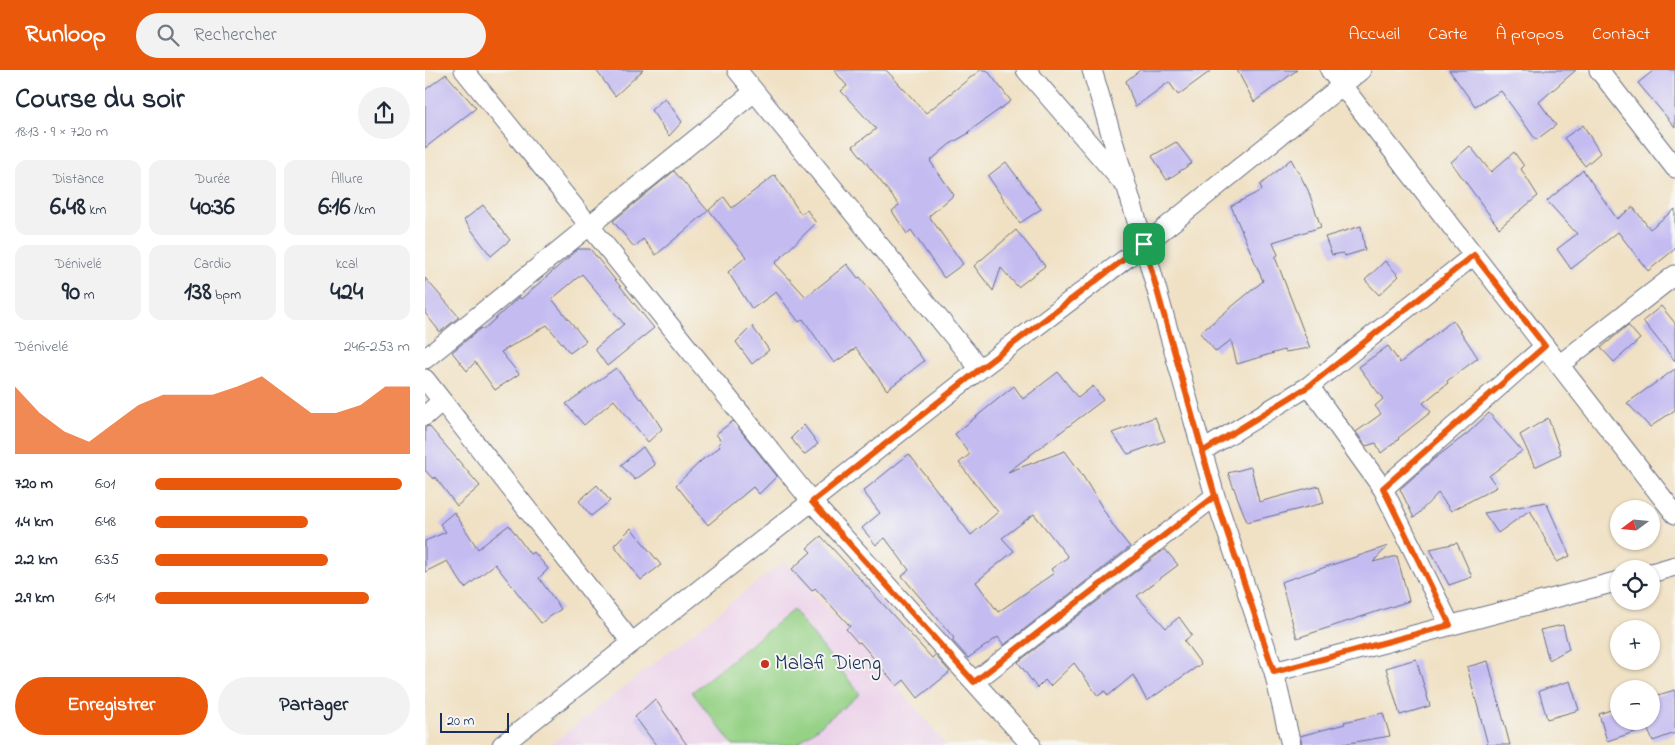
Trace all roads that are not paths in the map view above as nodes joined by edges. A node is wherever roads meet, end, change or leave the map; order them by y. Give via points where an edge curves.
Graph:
1 (464, 70) edge
2 (737, 70) edge
3 (1026, 70) edge
4 (1092, 70) edge
5 (1330, 70) edge
6 (1361, 70) edge
7 (1599, 70) edge
8 (1342, 85) junction
9 (754, 92) junction
10 (1675, 168) edge
11 (1127, 188) junction
12 (589, 225) junction
13 (1144, 244) junction
14 (1474, 255) junction
15 (1675, 275) edge
16 (1545, 346) junction
17 (425, 359) edge
18 (1559, 365) junction
19 (980, 369) junction
20 (425, 379) edge
21 (1309, 386) junction
22 (442, 402) junction
23 (425, 416) edge
24 (1202, 452) junction
25 (1383, 488) junction
26 (1215, 496) junction
27 (812, 502) junction
28 (1675, 514) edge
29 (1675, 566) edge
30 (1660, 570) edge
31 (1610, 583) edge
32 (1450, 625) junction
33 (632, 643) junction
34 (1274, 672) junction
35 (974, 682) junction
36 (502, 745) edge
37 (1031, 745) edge
38 (1291, 745) edge

1 - 12 street
2 - 9 street
3 - 11 street
4 - 11 street
5 - 8 street
6 - 8 street
7 - 10 street
8 - 13 street
8 - 14 street
9 - 12 street
9 - 19 street
11 - 13 street
12 - 17 street
12 - 27 street
13 - 19 street
13 - 24 street
14 - 16 street
14 - 21 street
15 - 18 street
16 - 18 street
16 - 25 street
18 - 28 street
19 - 27 street
20 - 22 street
21 - 24 street
21 - 25 street
22 - 23 street
22 - 33 street
24 - 26 street
25 - 32 street
26 - 34 street
26 - 35 street
27 - 33 street
27 - 35 street
29 - 30 street
31 - 32 street
32 - 34 street
33 - 36 street
34 - 38 street
35 - 37 street

